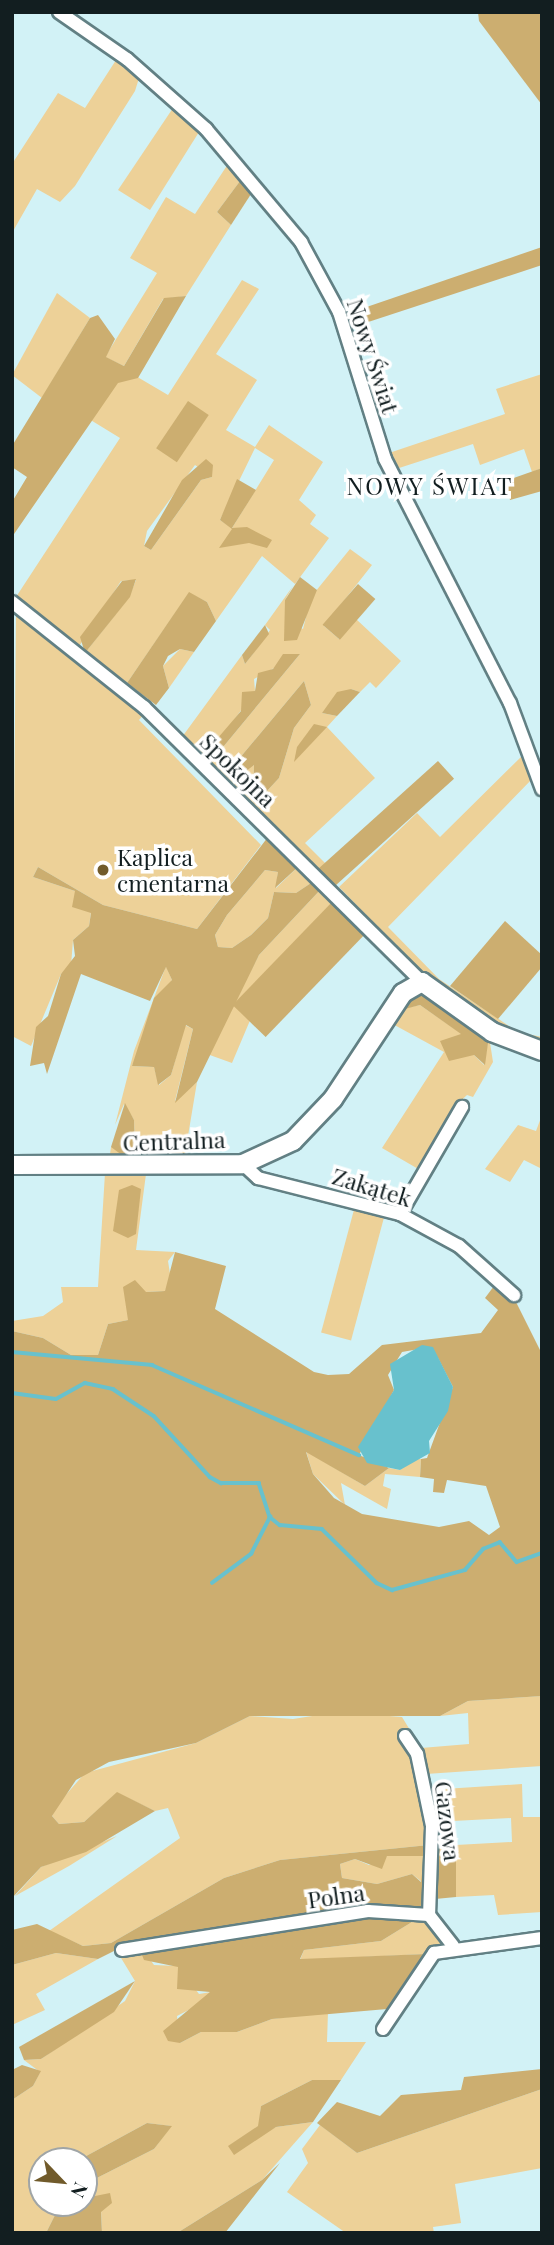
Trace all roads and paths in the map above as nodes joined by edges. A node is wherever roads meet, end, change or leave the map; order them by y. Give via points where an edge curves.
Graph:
1 (59, 12) edge
2 (12, 603) edge
3 (542, 789) edge
4 (422, 982) junction
5 (542, 1051) edge
6 (461, 1107) dead end
7 (243, 1164) junction
8 (12, 1165) edge
9 (400, 1214) junction
10 (514, 1295) dead end
11 (405, 1736) dead end
12 (429, 1915) junction
13 (542, 1938) edge
14 (453, 1946) junction
15 (122, 1950) dead end
16 (383, 2029) dead end

1 - 3 street, Nowy Świat via 127,59 206,129 307,253 339,312 385,459 510,703
2 - 4 street, Spokojna via 144,707
4 - 5 street via 492,1032
4 - 7 street, Centralna via 403,993 334,1099 293,1141
6 - 9 street
7 - 8 street, Centralna
7 - 9 street, Zakątek via 258,1178
9 - 10 street, Zakątek via 459,1246
11 - 12 street, Gazowa via 417,1754 432,1826
12 - 14 street
12 - 15 street, Polna via 368,1911
13 - 14 street
14 - 16 street via 434,1953 413,1976

